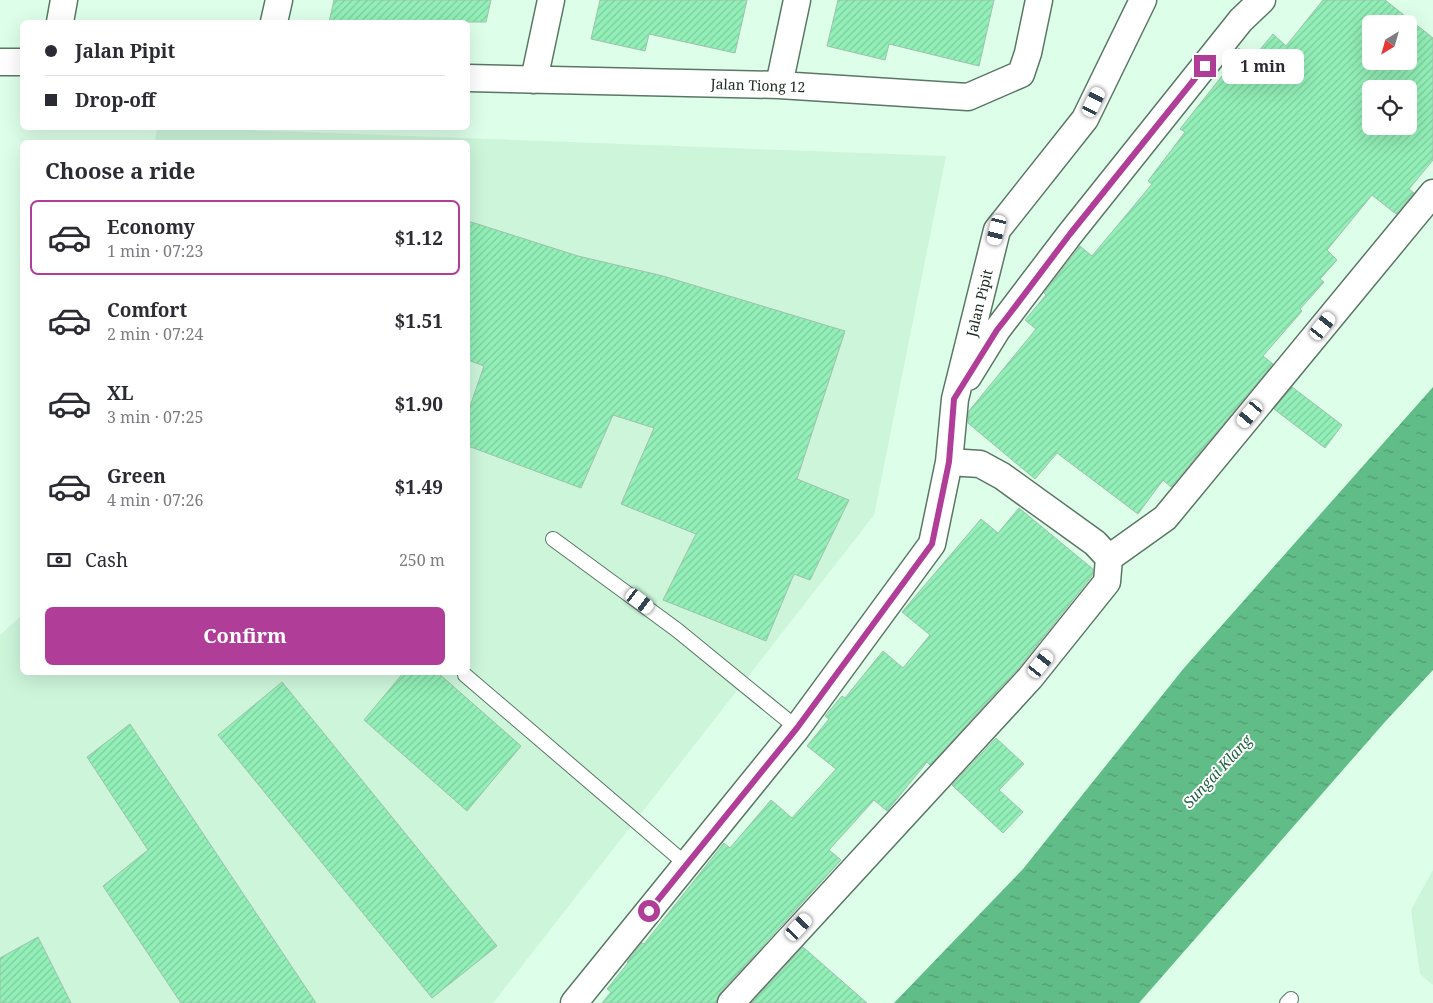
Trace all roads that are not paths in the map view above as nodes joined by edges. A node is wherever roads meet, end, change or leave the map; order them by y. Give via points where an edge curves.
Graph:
1 (64, 0) edge
2 (279, 0) edge
3 (551, 0) edge
4 (797, 0) edge
5 (1039, 0) edge
6 (1143, 0) edge
7 (1262, 0) edge
8 (60, 20) edge
9 (274, 20) edge
10 (0, 62) edge
11 (20, 62) edge
12 (470, 78) edge
13 (534, 80) junction
14 (779, 85) junction
15 (1433, 193) edge
16 (954, 399) junction
17 (949, 462) junction
18 (553, 539) dead end
19 (1109, 558) junction
20 (465, 675) dead end
21 (797, 728) junction
22 (687, 865) junction
23 (574, 1003) edge
24 (731, 1003) edge

1 - 8 street
2 - 9 street
3 - 13 street
4 - 14 street
5 - 14 street, Jalan Tiong 12 via 1028,53 1020,74 968,97
6 - 16 street, Jalan Pipit via 1085,119 997,230
7 - 16 street via 1241,20 1070,234 997,330
10 - 11 street
12 - 13 street, Jalan Tiong 12
13 - 14 street, Jalan Tiong 12
15 - 19 street via 1165,518
16 - 17 street, Jalan Pipit
17 - 19 street via 980,464 1002,476 1095,543
17 - 21 street, Jalan Pipit via 932,544
18 - 21 lane via 678,630
19 - 24 street via 1107,582 1030,678
20 - 22 lane
21 - 22 street, Jalan Pipit
22 - 23 street, Jalan Pipit

